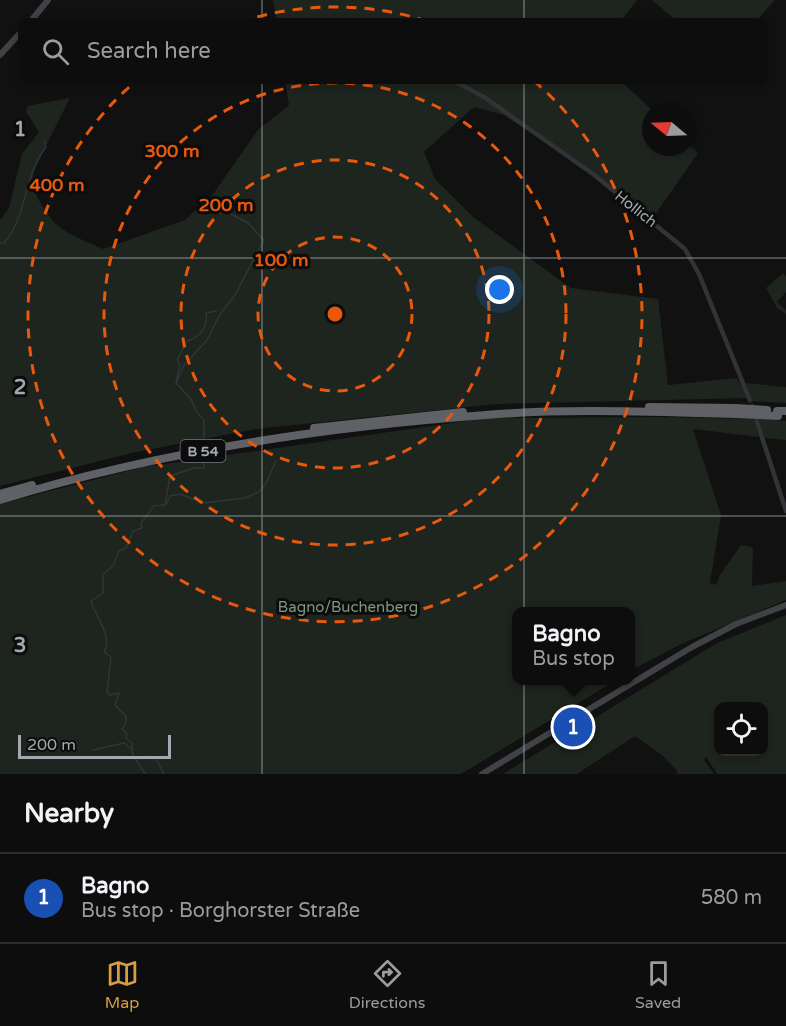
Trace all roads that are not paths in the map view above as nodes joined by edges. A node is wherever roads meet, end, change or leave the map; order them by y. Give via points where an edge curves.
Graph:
1 (48, 0) edge
2 (33, 18) edge
3 (18, 35) edge
4 (0, 55) edge
5 (460, 84) edge
6 (749, 398) tunnel mouth
7 (735, 411) junction
8 (782, 414) edge
9 (757, 422) tunnel mouth
10 (0, 494) edge
11 (0, 500) edge
12 (786, 511) edge
13 (786, 605) edge
14 (635, 681) edge
15 (629, 685) edge
16 (482, 774) edge

1 - 2 main road
3 - 4 main road
5 - 6 street, Hollich via 484,96 593,174 686,249
7 - 8 highway, B 54, bridge
7 - 10 highway, B 54 via 544,408 387,418 140,457
7 - 11 highway, B 54 via 487,414 302,435 141,462
9 - 12 street
13 - 14 main road via 736,624
15 - 16 main road

